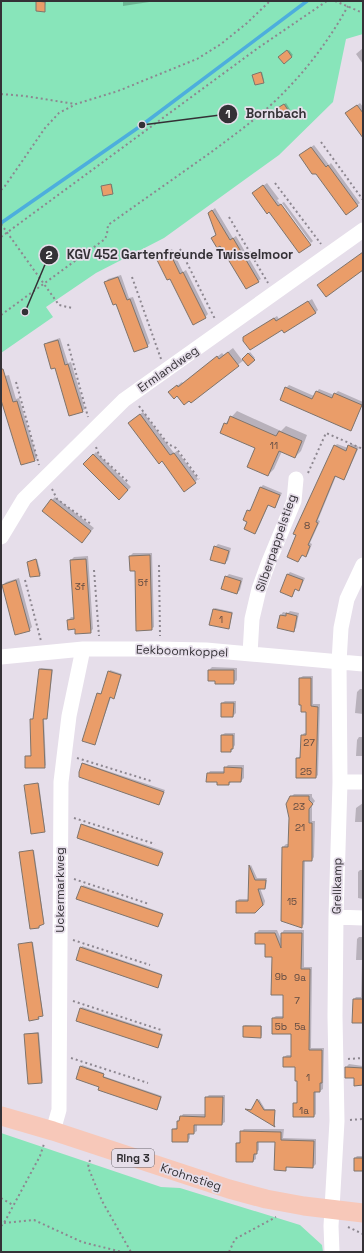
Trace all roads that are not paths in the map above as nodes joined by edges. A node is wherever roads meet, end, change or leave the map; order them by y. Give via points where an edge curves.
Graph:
1 (363, 230) edge
2 (296, 480) road end
3 (1, 537) edge
4 (363, 565) edge
5 (82, 649) junction
6 (250, 654) junction
7 (1, 657) edge
8 (339, 662) junction
9 (363, 664) edge
10 (340, 782) junction
11 (363, 782) edge
12 (336, 917) junction
13 (363, 918) edge
14 (1, 1116) edge
15 (49, 1136) junction
16 (363, 1213) edge
17 (331, 1218) junction
18 (332, 1252) edge

1 - 3 street, Ermlandweg via 124,400 24,499
2 - 6 street, Silberpappelstieg via 294,501 259,589 252,619
4 - 8 street, Grellkamp via 348,599 341,628
5 - 6 street, Eekboomkoppel via 206,650
5 - 7 street, Eekboomkoppel
5 - 15 street, Uckermarkweg via 69,716 61,782 59,1110
6 - 8 street, Eekboomkoppel
8 - 9 street, Eekboomkoppel
8 - 10 street, Grellkamp
10 - 11 street
10 - 12 street, Grellkamp
12 - 13 street
12 - 17 street, Grellkamp via 337,1121
14 - 15 main road, Krohnstieg / Ring 3
15 - 17 main road, Krohnstieg / Ring 3
16 - 17 main road, Krohnstieg / Ring 3
17 - 18 street, Grellkamp

